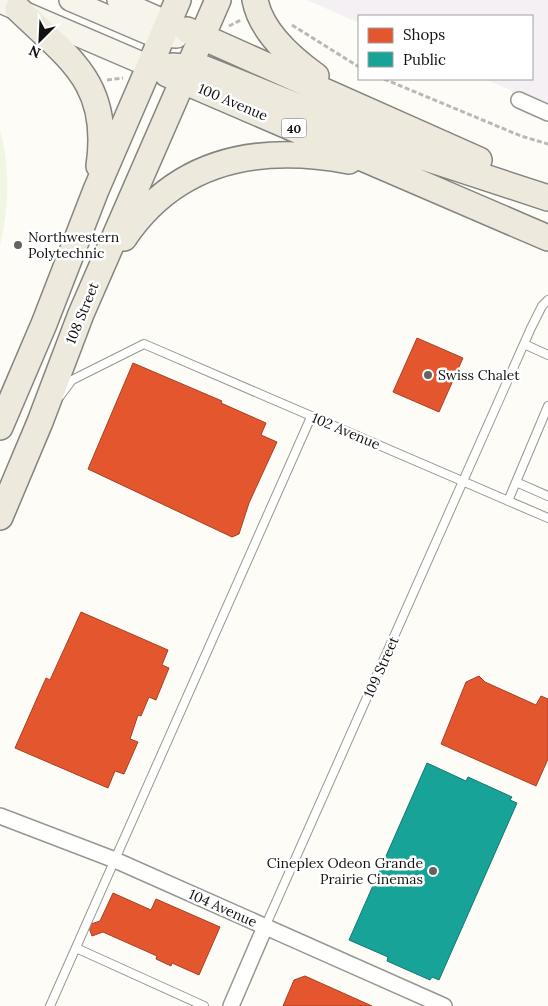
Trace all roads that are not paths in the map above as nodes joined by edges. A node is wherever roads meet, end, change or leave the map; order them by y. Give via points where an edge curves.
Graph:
1 (70, 0) edge
2 (118, 0) edge
3 (178, 0) edge
4 (218, 0) edge
5 (255, 0) edge
6 (9, 5) edge
7 (165, 30) junction
8 (202, 36) junction
9 (150, 66) junction
10 (185, 73) junction
11 (519, 100) dead end
12 (364, 108) junction
13 (548, 113) edge
14 (407, 176) junction
15 (96, 190) junction
16 (548, 191) edge
17 (548, 198) edge
18 (548, 238) edge
19 (548, 300) edge
20 (81, 314) junction
21 (524, 344) junction
22 (548, 355) edge
23 (548, 406) edge
24 (312, 417) junction
25 (40, 422) junction
26 (0, 427) edge
27 (463, 482) junction
28 (516, 482) junction
29 (548, 496) edge
30 (508, 501) junction
31 (0, 517) edge
32 (548, 518) edge
33 (0, 816) edge
34 (115, 860) junction
35 (265, 928) junction
36 (76, 948) junction
37 (50, 1006) edge
38 (204, 1006) edge
39 (231, 1006) edge
40 (444, 1006) edge

1 - 7 main road
2 - 7 main road
3 - 7 main road
4 - 8 main road, 108 Street
5 - 12 main road via 264,23 293,60
6 - 9 main road, 100 Avenue
6 - 15 main road via 76,64 86,78 100,118 102,142
7 - 8 main road
7 - 9 main road
8 - 10 main road, 108 Street
8 - 12 main road
9 - 10 main road, 100 Avenue / 40
9 - 15 main road
10 - 14 main road, 100 Avenue / 40
10 - 17 main road via 203,68 414,154
10 - 20 main road, 108 Street
11 - 13 street
12 - 16 main road
14 - 18 main road, 100 Avenue / 40
14 - 20 main road via 370,166 301,155 242,158 212,166 187,177 162,194 139,217
15 - 26 main road
19 - 21 lane, 109 Street
20 - 25 main road, 108 Street
21 - 22 lane
21 - 27 lane, 109 Street
23 - 28 lane
24 - 25 lane, 102 Avenue via 144,344 72,380
24 - 27 lane, 102 Avenue
24 - 34 lane
25 - 31 main road, 108 Street
27 - 30 lane, 102 Avenue
27 - 35 lane, 109 Street
28 - 29 lane
28 - 30 lane
30 - 32 lane, 102 Avenue
33 - 34 street, 104 Avenue
34 - 35 street, 104 Avenue
34 - 36 lane
35 - 39 street, 109 Street
35 - 40 street, 104 Avenue
36 - 37 lane
36 - 38 lane

